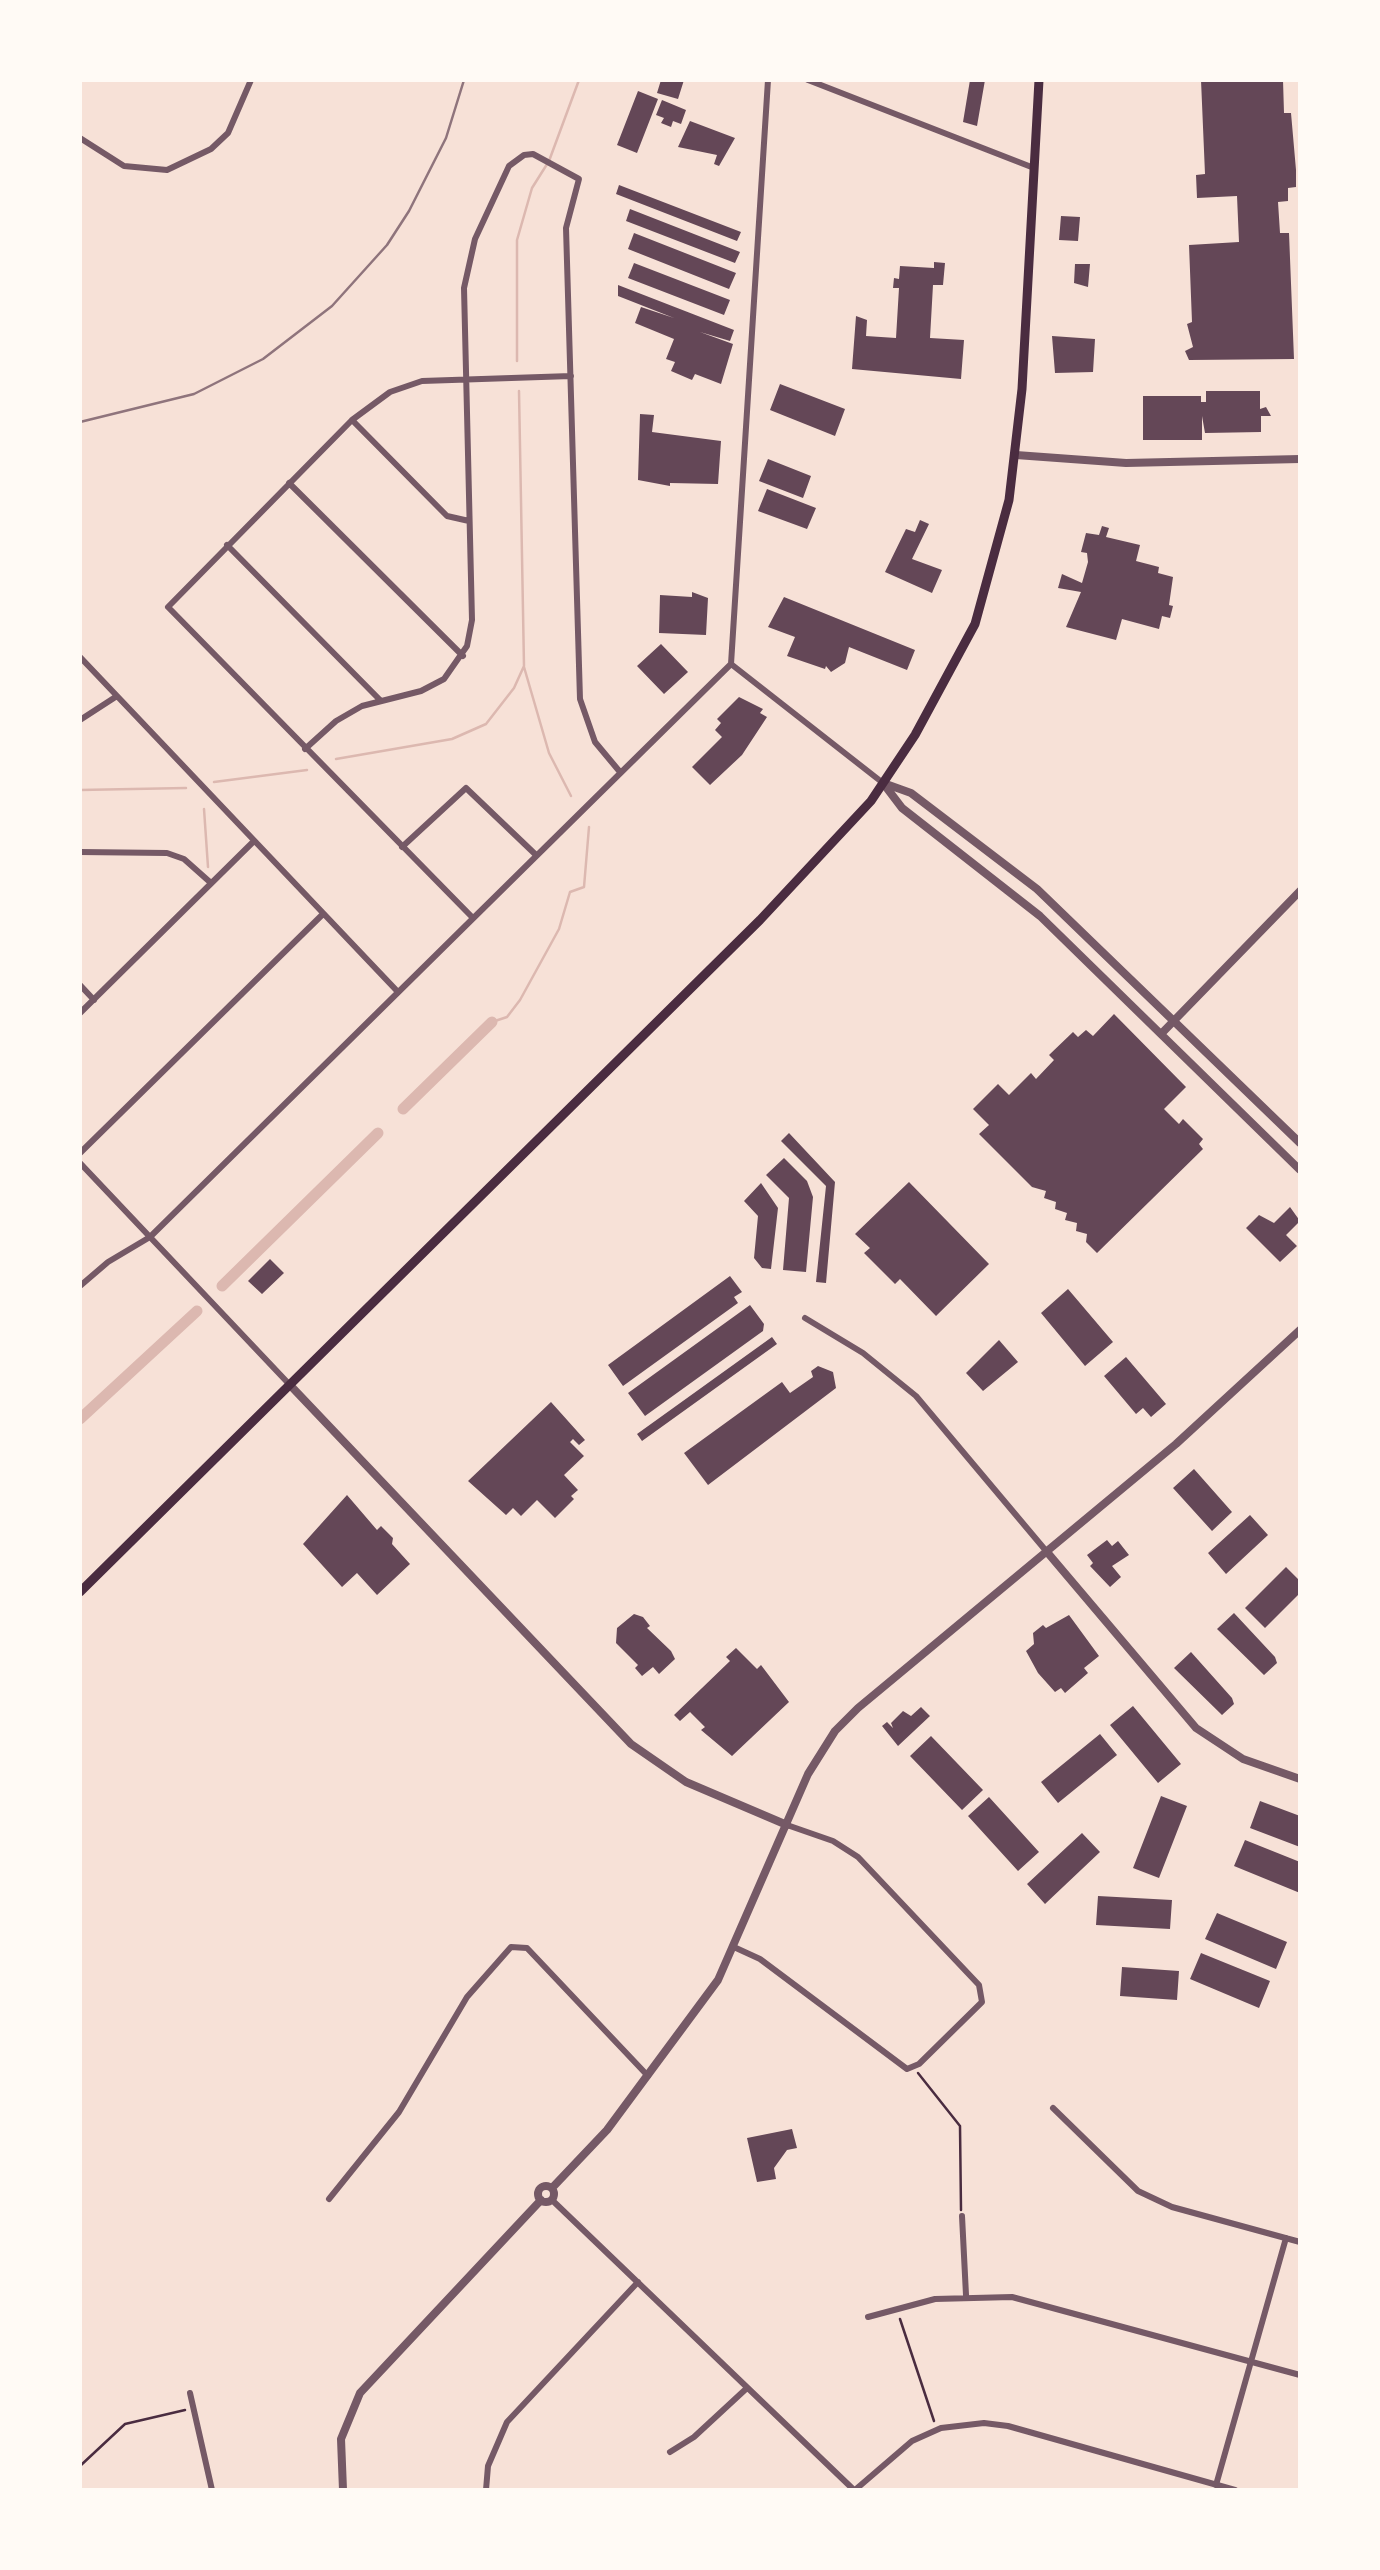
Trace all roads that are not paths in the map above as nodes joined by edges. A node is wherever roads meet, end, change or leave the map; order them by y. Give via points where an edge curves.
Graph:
1 (251, 80) edge
2 (768, 80) edge
3 (808, 80) edge
4 (1040, 80) edge
5 (80, 138) edge
6 (1035, 168) junction
7 (571, 376) junction
8 (464, 378) junction
9 (352, 420) junction
10 (1016, 455) junction
11 (1300, 459) edge
12 (289, 483) junction
13 (469, 520) junction
14 (227, 545) junction
15 (463, 656) junction
16 (80, 657) edge
17 (732, 664) junction
18 (117, 696) junction
19 (380, 700) junction
20 (80, 720) edge
21 (305, 749) junction
22 (620, 772) junction
23 (884, 783) junction
24 (254, 841) junction
25 (402, 847) junction
26 (80, 852) edge
27 (535, 854) junction
28 (211, 883) junction
29 (1300, 891) edge
30 (323, 914) junction
31 (470, 916) junction
32 (80, 985) edge
33 (398, 992) junction
34 (94, 1000) junction
35 (80, 1013) edge
36 (1175, 1020) junction
37 (1162, 1033) junction
38 (1300, 1143) edge
39 (80, 1154) edge
40 (80, 1163) edge
41 (1300, 1170) edge
42 (150, 1237) junction
43 (80, 1286) edge
44 (804, 1318) dead end
45 (1300, 1330) edge
46 (290, 1384) junction
47 (1047, 1552) junction
48 (80, 1592) edge
49 (1300, 1779) edge
50 (788, 1824) junction
51 (736, 1948) junction
52 (648, 2076) junction
53 (1053, 2108) dead end
54 (552, 2188) junction
55 (328, 2198) dead end
56 (541, 2200) junction
57 (552, 2200) junction
58 (962, 2216) road end
59 (1286, 2238) junction
60 (1300, 2242) edge
61 (638, 2282) junction
62 (966, 2295) junction
63 (868, 2317) dead end
64 (1251, 2362) junction
65 (1300, 2375) edge
66 (747, 2388) junction
67 (190, 2393) dead end
68 (670, 2452) dead end
69 (1216, 2485) junction
70 (212, 2490) edge
71 (342, 2490) edge
72 (486, 2490) edge
73 (854, 2490) edge
74 (1235, 2490) edge

1 - 5 street via 228,133 167,170 124,166
2 - 17 street
3 - 6 street
4 - 6 main road
6 - 10 main road
7 - 8 street
7 - 8 street via 566,228 579,179 524,154 509,166 466,270
7 - 22 street via 580,699 595,742
8 - 9 street via 406,385
8 - 13 street
9 - 12 street
9 - 13 street via 447,516
10 - 11 street via 1122,463
10 - 23 main road via 975,624
12 - 14 street
12 - 15 street
13 - 15 street via 472,620
14 - 19 street
14 - 21 street via 169,602 170,613
15 - 19 street via 432,686
16 - 18 street
17 - 22 street
17 - 23 street
18 - 20 street
18 - 24 street
19 - 21 street via 336,721
21 - 25 street
22 - 27 street
23 - 36 street via 911,793 1038,890
23 - 37 street via 902,808 1040,916
23 - 46 main road via 760,920
24 - 28 street
24 - 30 street
25 - 27 street via 466,788
25 - 31 street
26 - 28 street via 167,853
27 - 31 street
28 - 34 street
29 - 36 street
30 - 33 street
30 - 39 street
31 - 33 street
32 - 34 street
33 - 42 street
34 - 35 street
36 - 37 street
36 - 38 street
37 - 41 street
40 - 42 street
42 - 43 street
42 - 46 street
44 - 47 street via 916,1396
45 - 47 street
46 - 48 main road
46 - 50 street via 630,1744 686,1782
47 - 49 street via 1196,1728 1243,1760
47 - 50 street via 846,1719 816,1759
50 - 51 street
50 - 51 street via 858,1857 983,1990 978,2007 916,2066 901,2067 760,1959
51 - 52 street
52 - 54 street
52 - 55 street via 527,1948 511,1947 467,1997 398,2112
53 - 59 street via 1138,2191
54 - 56 street via 540,2188
54 - 57 street
56 - 57 street
56 - 71 street via 360,2393 342,2439
57 - 61 street
58 - 62 street
59 - 60 street
59 - 64 street
61 - 66 street
61 - 72 street via 507,2422 488,2466
62 - 63 street
62 - 64 street via 1047,2305
64 - 65 street
64 - 69 street
66 - 68 street
66 - 73 street
67 - 70 street
69 - 73 street via 1008,2426 962,2424 894,2454
69 - 74 street

